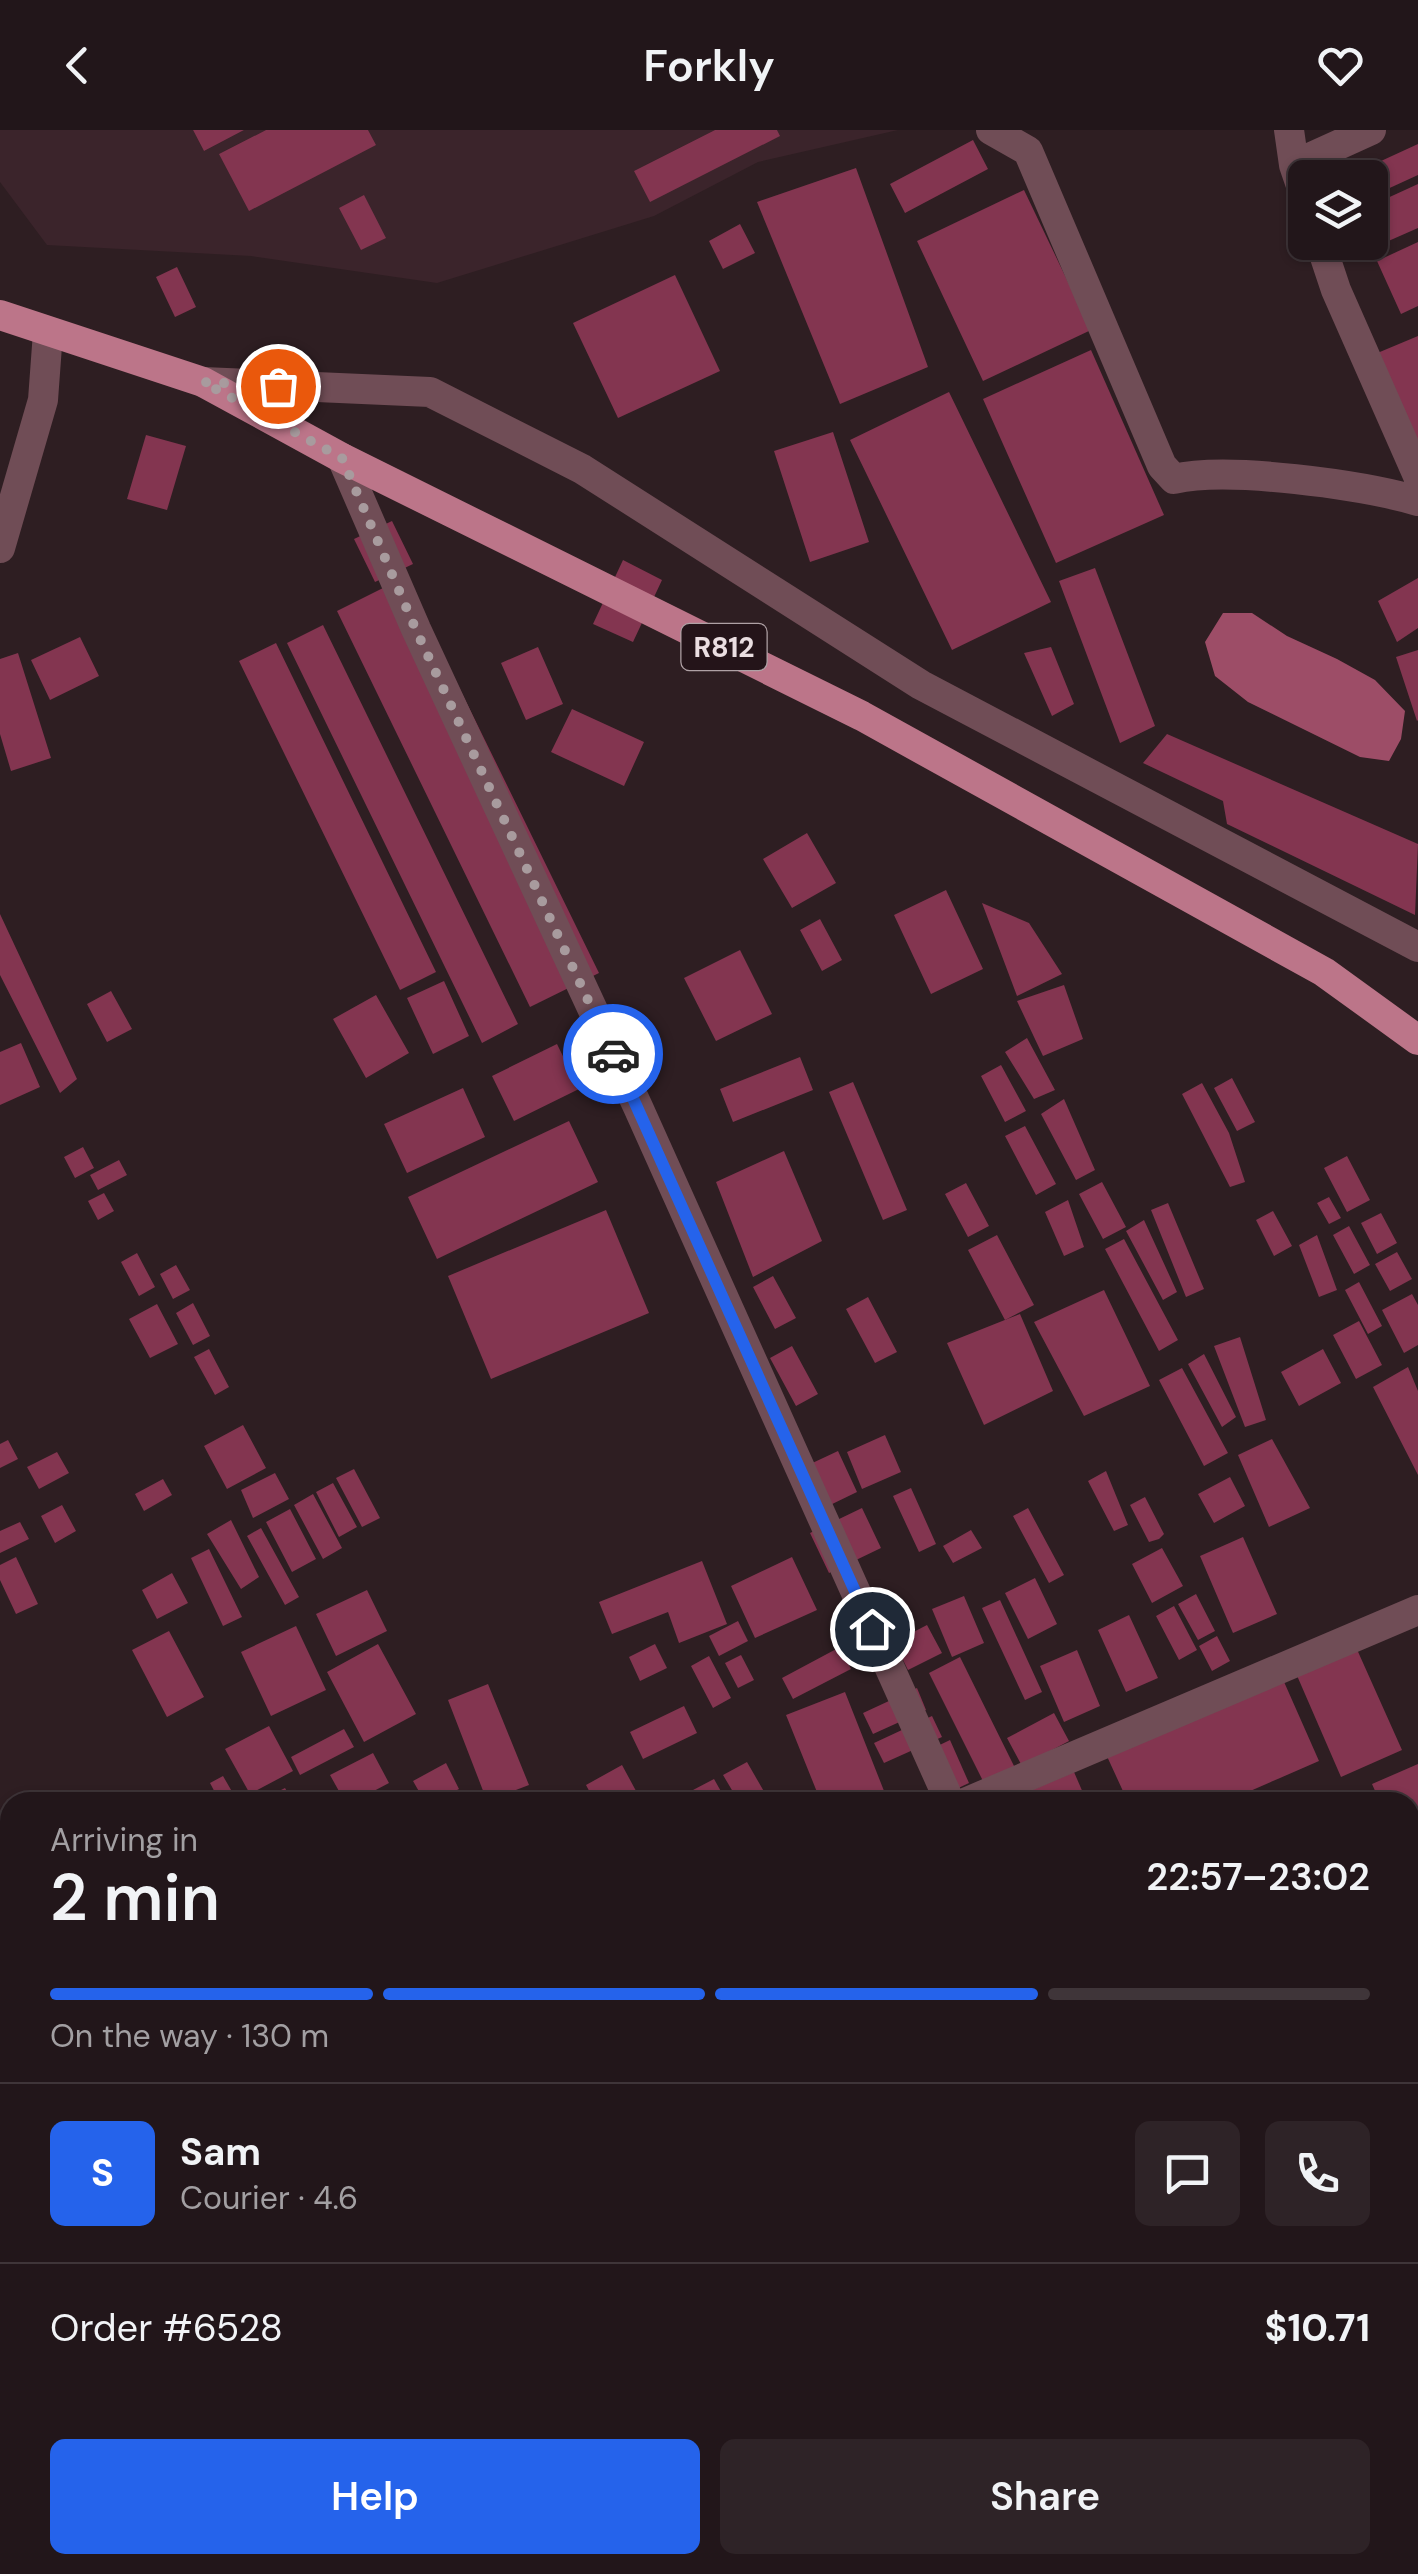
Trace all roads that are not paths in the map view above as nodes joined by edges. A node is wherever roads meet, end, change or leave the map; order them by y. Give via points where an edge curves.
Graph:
1 (991, 130) edge
2 (1288, 130) edge
3 (1372, 130) edge
4 (1293, 160) edge
5 (1305, 160) edge
6 (1326, 260) edge
7 (0, 315) edge
8 (48, 332) junction
9 (203, 382) junction
10 (342, 458) junction
11 (1418, 476) edge
12 (1418, 501) edge
13 (0, 548) edge
14 (1418, 947) edge
15 (1418, 1040) edge
16 (1418, 1610) edge
17 (946, 1792) edge
18 (990, 1792) edge

1 - 12 street via 1028,151 1162,466 1174,479 1282,480
2 - 4 street
3 - 5 street
6 - 11 street
7 - 8 main road, R812
8 - 9 main road, R812
8 - 13 street via 43,400
9 - 10 main road, R812
9 - 14 street via 430,392 582,469 921,686
10 - 15 main road, R812 via 862,716 1324,972
10 - 17 street
16 - 18 street

